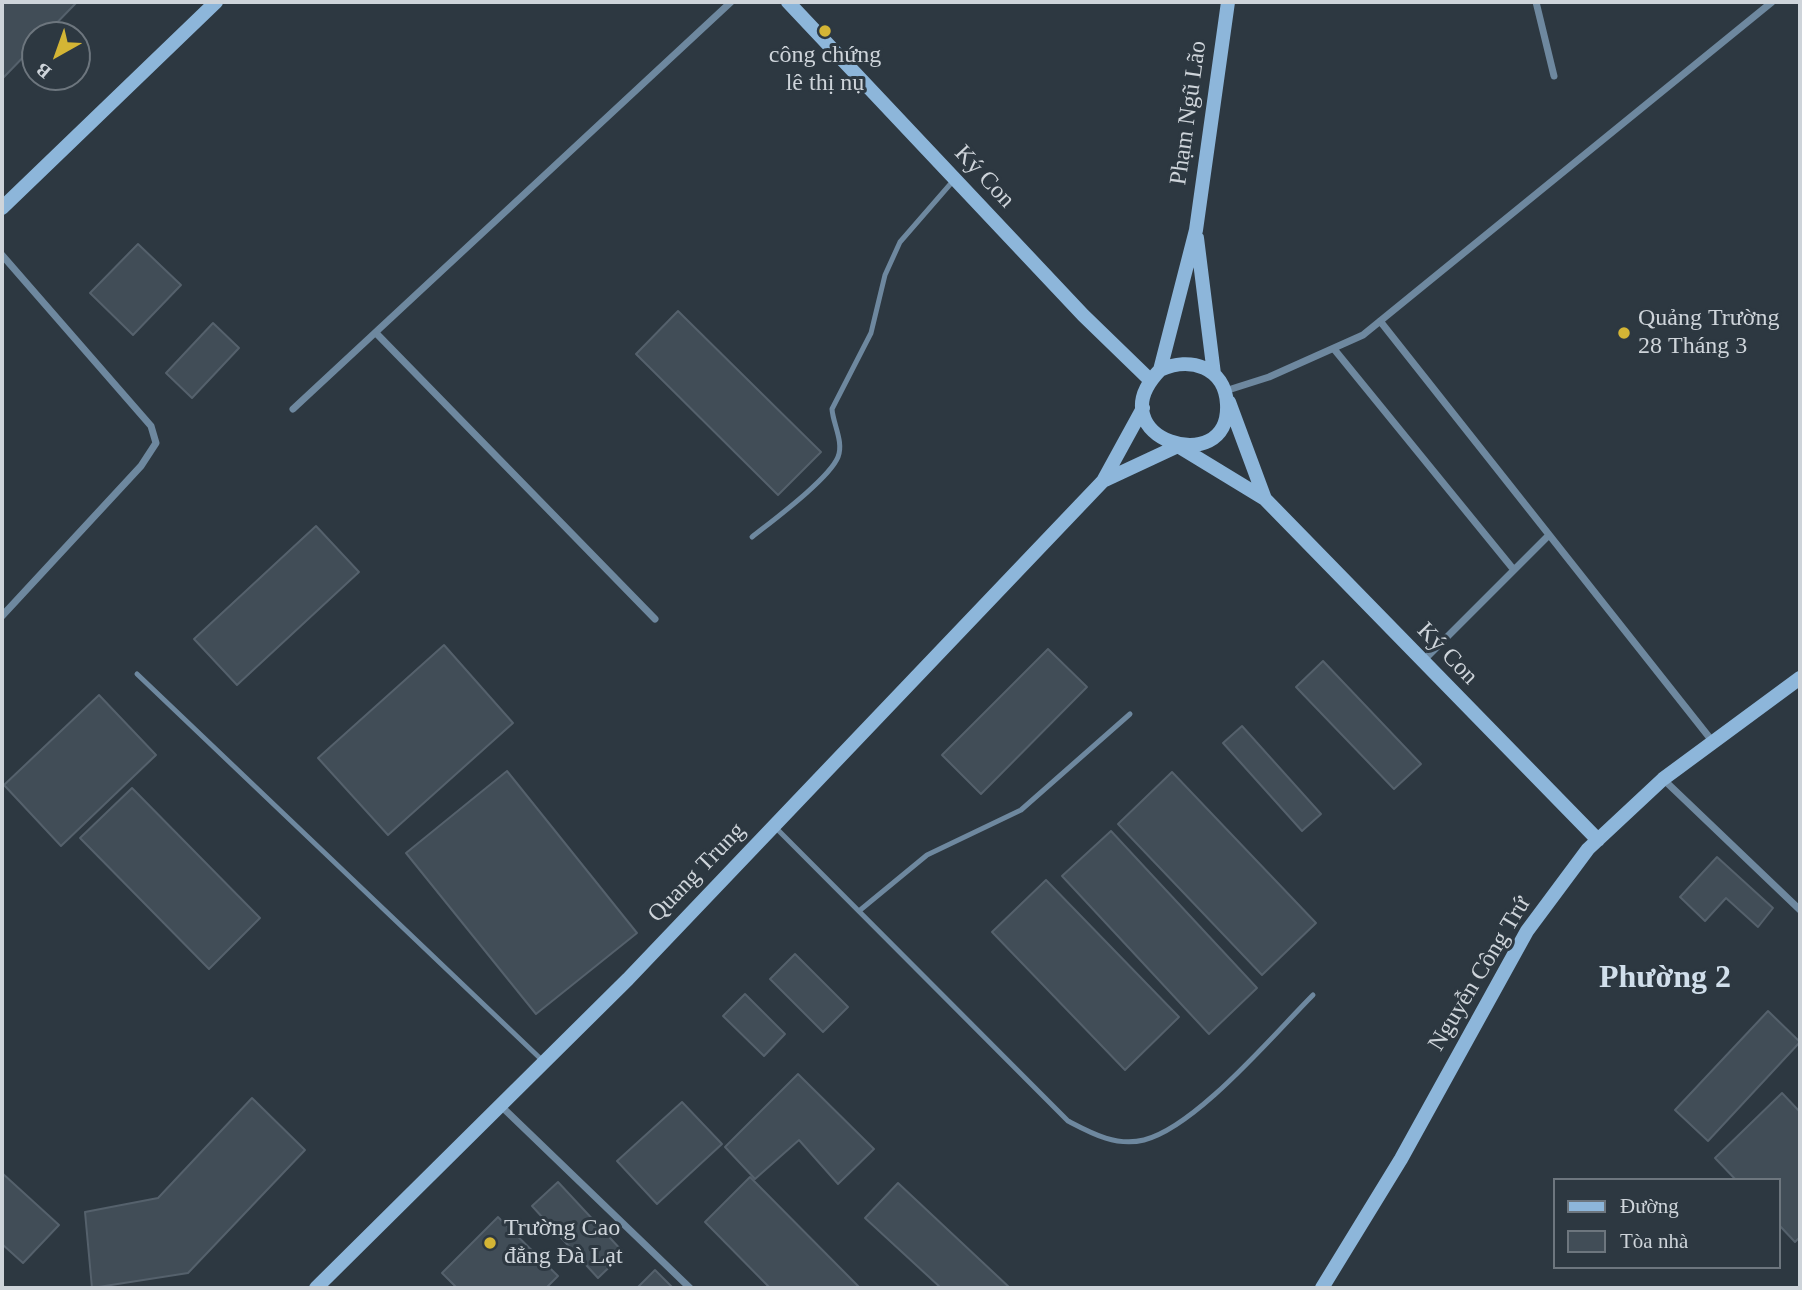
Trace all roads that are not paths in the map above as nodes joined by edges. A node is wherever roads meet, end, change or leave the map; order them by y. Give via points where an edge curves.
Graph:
1 (216, 2) edge
2 (731, 2) edge
3 (788, 2) edge
4 (1228, 2) edge
5 (1536, 2) edge
6 (1772, 2) edge
7 (1554, 76) dead end
8 (956, 179) junction
9 (2, 208) edge
10 (1196, 230) junction
11 (2, 255) edge
12 (1380, 321) junction
13 (376, 333) junction
14 (1334, 349) junction
15 (1214, 374) junction
16 (1155, 375) junction
17 (1226, 394) junction
18 (1143, 408) junction
19 (293, 409) dead end
20 (1178, 446) junction
21 (1103, 481) junction
22 (1265, 499) junction
23 (1549, 535) junction
24 (752, 537) dead end
25 (1514, 570) junction
26 (2, 616) edge
27 (655, 619) dead end
28 (1423, 662) junction
29 (137, 674) dead end
30 (1800, 678) edge
31 (1130, 714) dead end
32 (1713, 742) junction
33 (1663, 779) junction
34 (773, 826) junction
35 (1598, 840) junction
36 (1800, 910) edge
37 (859, 911) junction
38 (1313, 995) dead end
39 (544, 1062) junction
40 (500, 1105) junction
41 (316, 1288) edge
42 (690, 1288) edge
43 (1322, 1288) edge

1 - 9 street
2 - 13 street
3 - 8 street, Ký Con
4 - 10 street, Phạm Ngũ Lão
5 - 7 street
6 - 12 street
8 - 16 street, Ký Con
8 - 24 lane via 900,242 885,275 871,333 832,409 838,458
10 - 15 street, Phạm Ngũ Lão
10 - 16 street, Phạm Ngũ Lão
11 - 26 street via 151,426 156,443 141,466
12 - 14 street
12 - 23 street
13 - 19 street
13 - 27 street
14 - 17 street
14 - 25 street
15 - 16 street via 1188,362
15 - 17 street
16 - 18 street
17 - 20 street via 1227,410 1216,434 1205,442
17 - 22 street, Ký Con
18 - 20 street via 1155,434
18 - 21 street, Quang Trung
20 - 21 street, Quang Trung
20 - 22 street, Ký Con
21 - 34 street, Quang Trung
22 - 28 street, Ký Con
23 - 25 street
23 - 32 street
25 - 28 street
28 - 35 street, Ký Con
29 - 39 lane
30 - 32 street, Nguyễn Công Trứ
31 - 37 lane via 1021,810 927,855
32 - 33 street, Nguyễn Công Trứ
33 - 35 street, Nguyễn Công Trứ
33 - 36 street
34 - 37 lane
34 - 39 street, Quang Trung
35 - 43 street, Nguyễn Công Trứ via 1527,931 1401,1159
37 - 38 lane via 1068,1121 1100,1139 1143,1140 1191,1117
39 - 40 street, Quang Trung
40 - 41 street, Quang Trung
40 - 42 street

